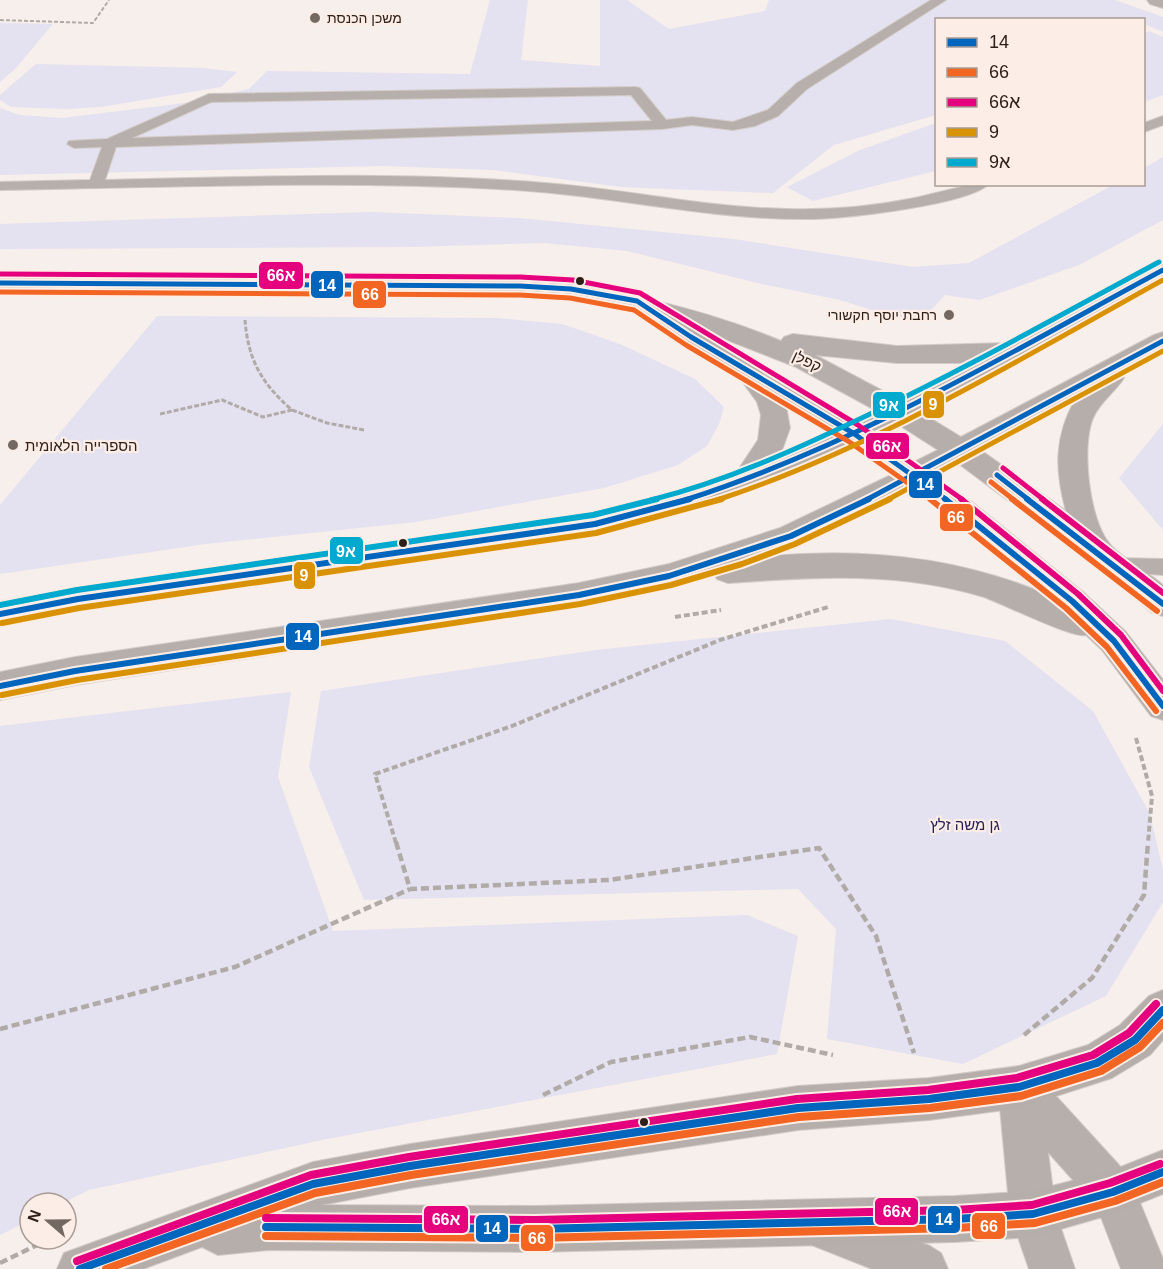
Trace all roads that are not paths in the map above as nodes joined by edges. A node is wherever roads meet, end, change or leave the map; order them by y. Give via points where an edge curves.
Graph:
1 (940, 0) edge
2 (1157, 0) edge
3 (1163, 2) edge
4 (1163, 120) edge
5 (662, 125) junction
6 (1145, 127) edge
7 (111, 142) junction
8 (74, 144) dead end
9 (96, 184) junction
10 (0, 186) edge
11 (976, 186) edge
12 (1163, 270) edge
13 (0, 283) edge
14 (637, 301) junction
15 (755, 338) junction
16 (1163, 341) edge
17 (1027, 345) junction
18 (1119, 367) junction
19 (747, 370) junction
20 (901, 411) junction
21 (853, 432) junction
22 (962, 451) junction
23 (914, 476) junction
24 (745, 481) junction
25 (1106, 558) junction
26 (1163, 567) edge
27 (669, 576) junction
28 (1163, 604) edge
29 (0, 614) edge
30 (1114, 641) junction
31 (0, 686) edge
32 (1163, 706) edge
33 (1163, 1010) edge
34 (1019, 1087) junction
35 (1163, 1172) edge
36 (1113, 1192) junction
37 (1033, 1214) junction
38 (809, 1222) junction
39 (169, 1237) junction
40 (80, 1269) edge
41 (925, 1269) edge
42 (1052, 1269) edge
43 (1144, 1269) edge

1 - 5 lane via 802,86 773,113 733,126 692,121
2 - 3 street
4 - 6 lane
5 - 7 lane
5 - 7 lane via 635,91 209,98
7 - 8 lane
7 - 9 lane
9 - 10 lane
9 - 11 lane via 373,181 513,185 786,214 860,211 949,196
12 - 17 street
13 - 14 street, קפלן via 520,286 571,289
14 - 15 street, קפלן
14 - 19 street, קפלן
15 - 17 street via 923,356 973,355
15 - 20 street, קפלן via 852,382
16 - 18 street
17 - 20 street
18 - 22 street
18 - 25 street via 1087,403 1075,435 1072,466 1078,509
19 - 21 street, קפלן
19 - 24 street via 765,388 773,403 776,423 772,446
20 - 21 street
20 - 22 street, קפלן
21 - 23 street, קפלן
21 - 24 street
22 - 23 street
22 - 25 street, קפלן
23 - 27 street via 791,536
23 - 30 street, קפלן via 1072,601
24 - 29 street via 595,524 78,599
25 - 26 lane
25 - 28 street, קפלן
27 - 30 street via 829,564 921,570 958,577 1049,608
27 - 31 street via 579,595 75,671
30 - 32 street, קפלן
33 - 34 street via 1135,1040 1097,1063
34 - 36 street
34 - 37 street
34 - 39 street via 929,1099 798,1108 399,1168 313,1184
35 - 36 street
36 - 37 street
36 - 43 street
37 - 38 street
37 - 42 street
38 - 39 street via 535,1229 268,1227
38 - 41 street
39 - 40 street

